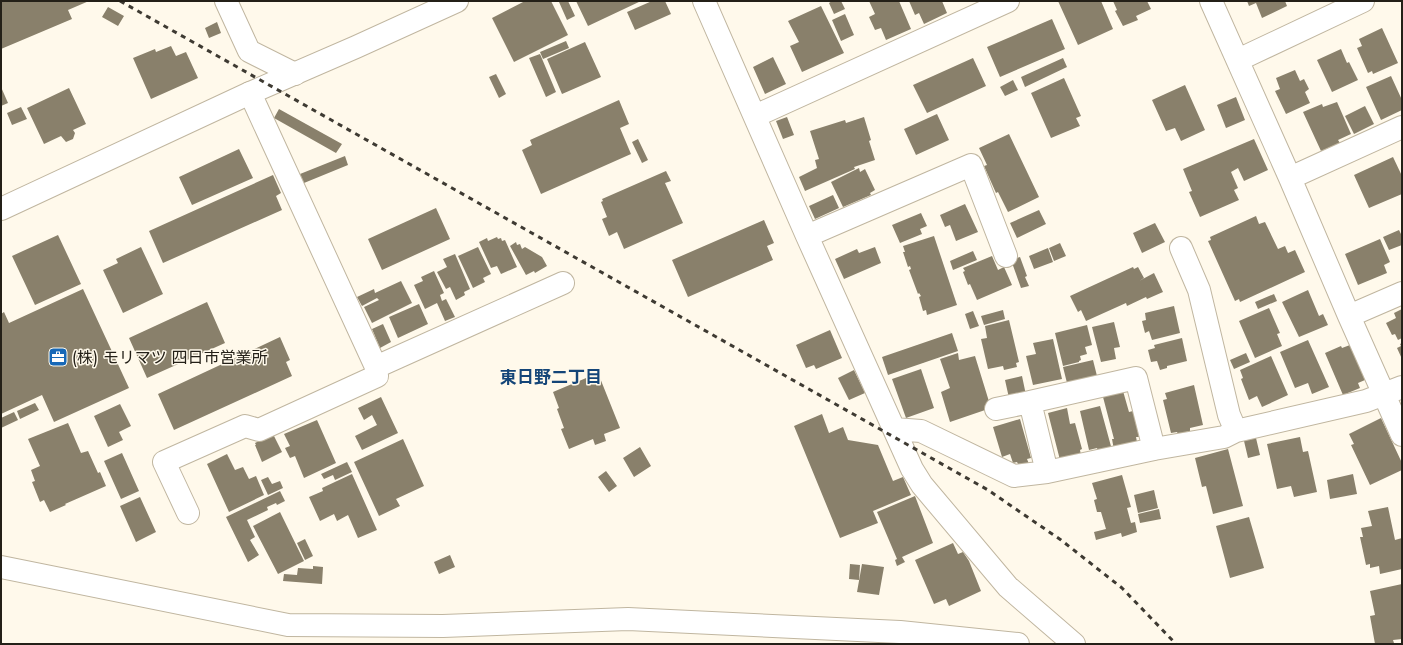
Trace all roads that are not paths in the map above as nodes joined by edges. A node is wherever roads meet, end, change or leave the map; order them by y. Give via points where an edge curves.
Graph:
1 (226, 1) edge
2 (457, 1) edge
3 (704, 1) edge
4 (1008, 1) edge
5 (1211, 1) edge
6 (1363, 1) edge
7 (1238, 60) junction
8 (294, 74) junction
9 (250, 93) junction
10 (755, 116) junction
11 (1402, 127) edge
12 (1290, 178) junction
13 (1, 209) edge
14 (807, 236) junction
15 (1181, 248) dead end
16 (1006, 256) dead end
17 (563, 283) dead end
18 (1402, 293) edge
19 (1349, 316) junction
20 (376, 367) junction
21 (1393, 391) edge
22 (1030, 402) junction
23 (996, 409) dead end
24 (894, 429) junction
25 (1236, 431) junction
26 (1402, 435) edge
27 (1154, 450) junction
28 (1046, 472) junction
29 (188, 512) dead end
30 (1, 567) edge
31 (1018, 644) edge
32 (1074, 644) edge

1 - 8 street via 249,50
2 - 8 street
3 - 10 street
4 - 10 street
5 - 7 street
6 - 7 street
7 - 12 street
8 - 9 street
9 - 13 street
9 - 20 street
10 - 14 street
11 - 12 street
12 - 19 street
14 - 16 street via 970,165
14 - 24 street
15 - 25 street via 1199,290 1229,415
17 - 20 street
18 - 19 street
19 - 21 street
20 - 29 street via 377,376 259,430 245,426 164,462
21 - 25 street via 1366,401
21 - 26 street
22 - 23 street
22 - 27 street via 1136,378
22 - 28 street
24 - 28 street via 921,431 1014,476
24 - 32 street via 912,468 932,497 1008,587
25 - 27 street via 1224,437
27 - 28 street
30 - 31 street via 288,625 443,626 628,619 900,632

